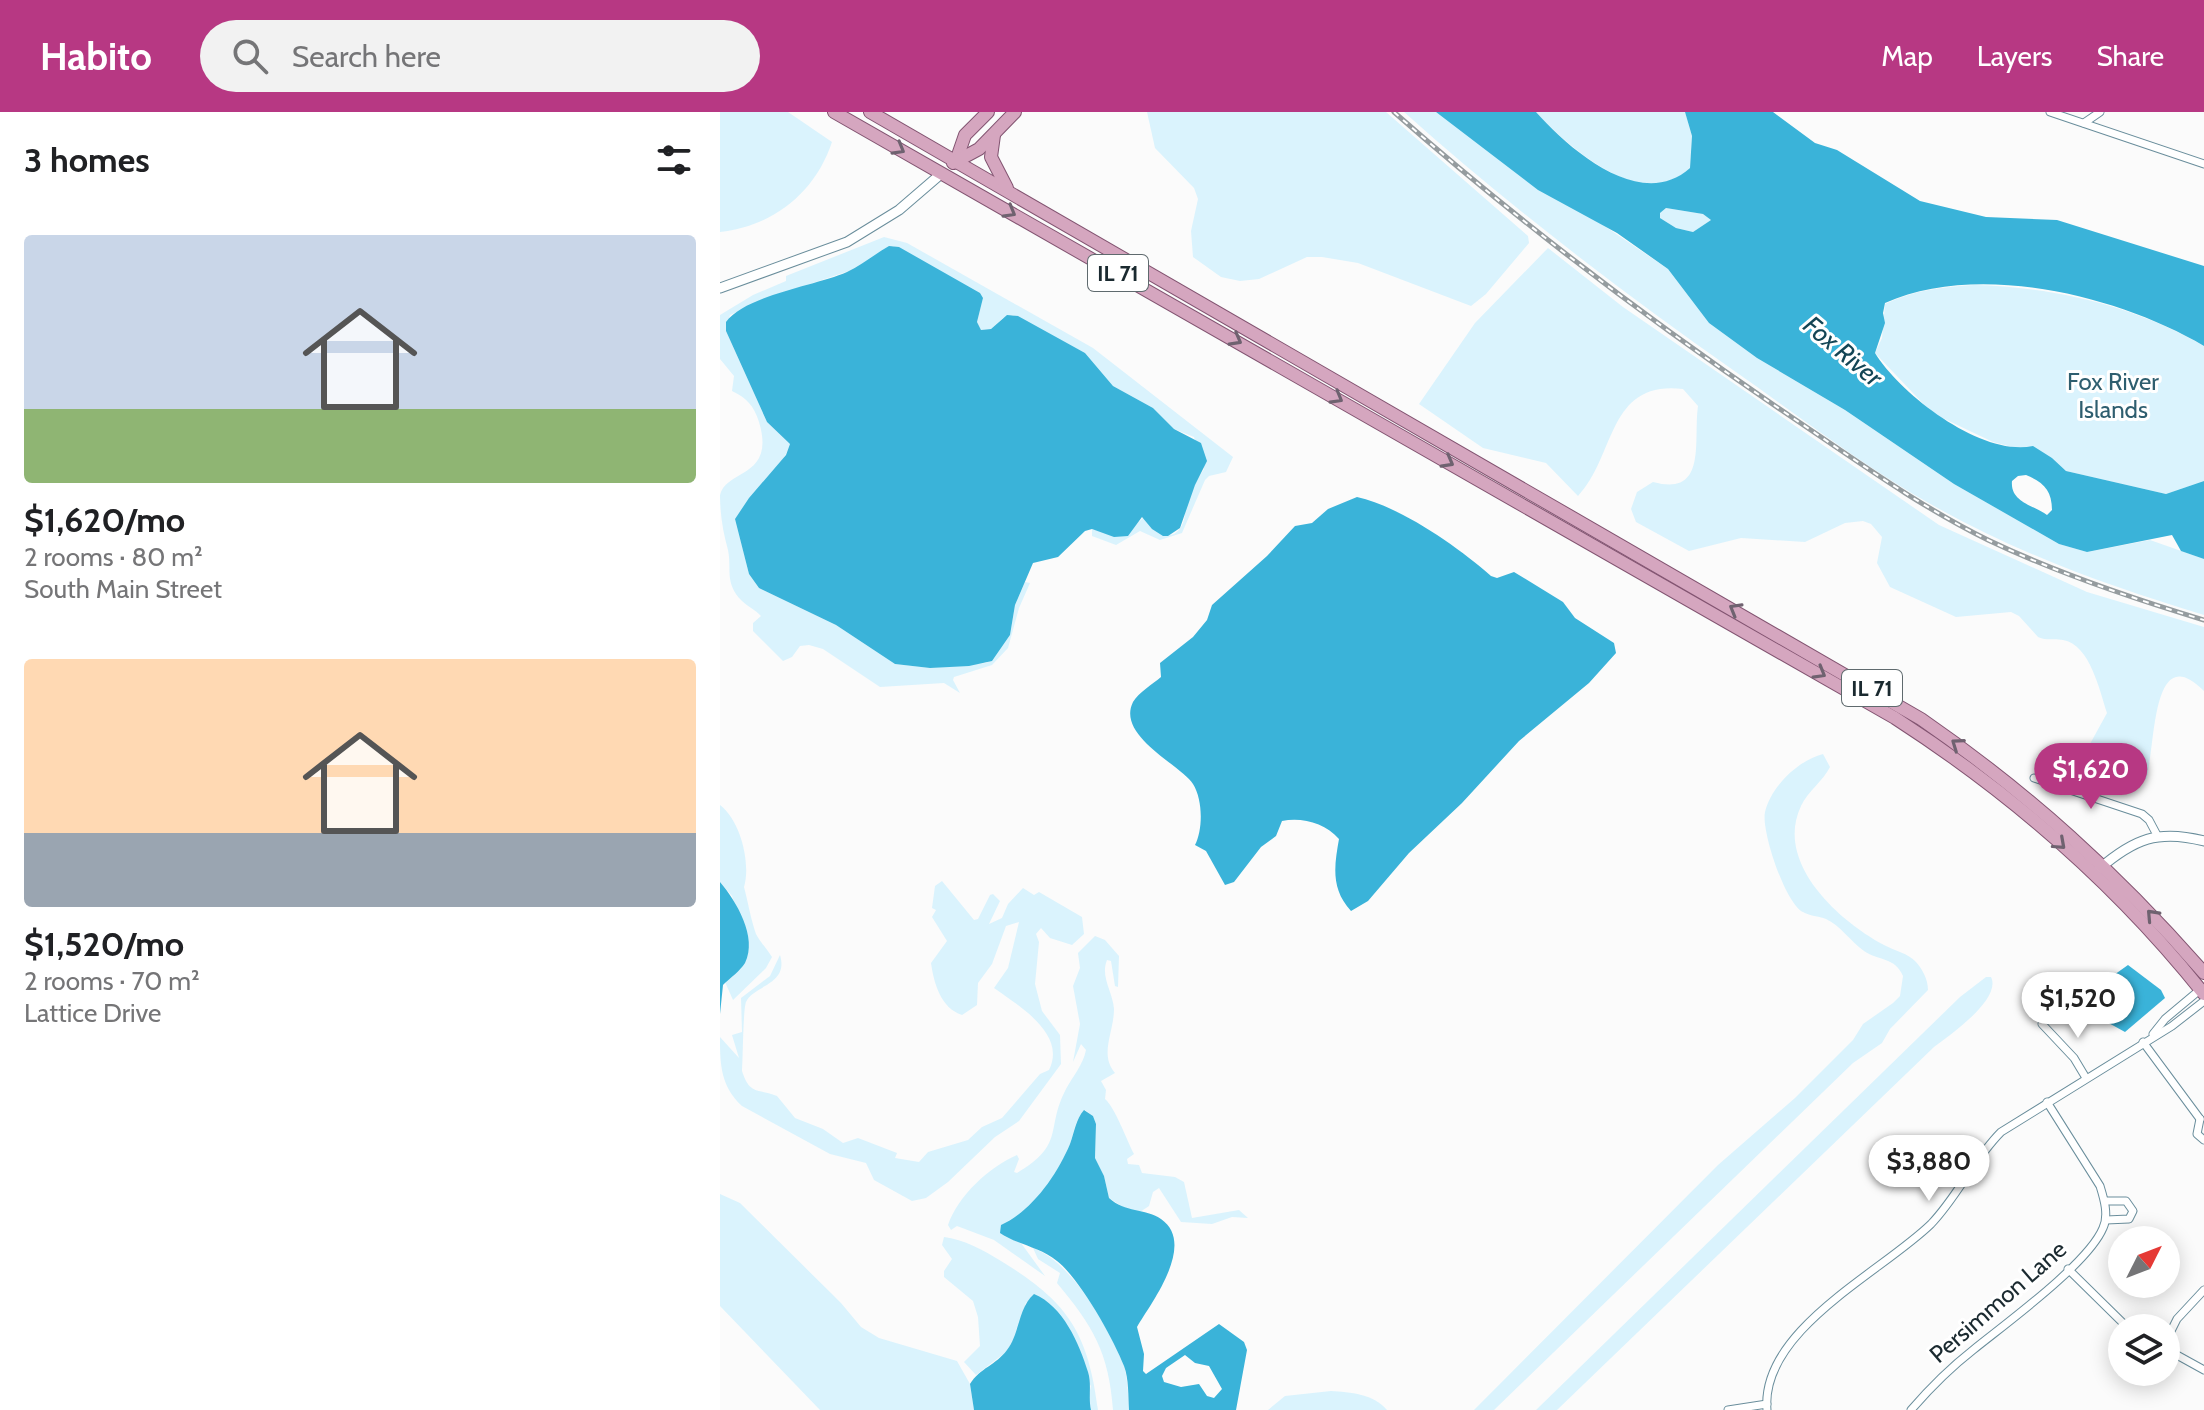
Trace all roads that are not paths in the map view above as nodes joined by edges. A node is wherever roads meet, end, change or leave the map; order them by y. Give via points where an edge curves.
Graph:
1 (834, 112) edge
2 (870, 112) edge
3 (988, 112) edge
4 (1015, 112) edge
5 (2050, 112) edge
6 (2100, 112) edge
7 (2084, 123) junction
8 (995, 132) junction
9 (956, 161) junction
10 (2204, 164) edge
11 (942, 173) junction
12 (1009, 191) junction
13 (720, 288) edge
14 (2034, 778) dead end
15 (2157, 835) junction
16 (2204, 841) edge
17 (2098, 869) junction
18 (2204, 973) edge
19 (2203, 993) edge
20 (2042, 1024) dead end
21 (2152, 1036) junction
22 (2143, 1042) junction
23 (2086, 1078) junction
24 (2047, 1102) junction
25 (2202, 1119) edge
26 (2204, 1140) edge
27 (2105, 1201) junction
28 (2106, 1220) junction
29 (2068, 1269) junction
30 (2204, 1290) edge
31 (2114, 1314) edge
32 (2180, 1316) edge
33 (2180, 1357) edge
34 (2204, 1370) edge
35 (1767, 1407) edge
36 (1728, 1410) edge
37 (1911, 1410) edge

1 -> 11 main road, IL 71
2 - 9 main road, IL 71
3 - 9 main road via 965,135
4 - 8 main road
5 - 7 street
6 - 7 street
7 - 10 street
8 - 9 main road via 979,149
8 - 12 main road via 994,170
9 - 11 main road
9 - 12 main road, IL 71
11 - 13 street via 899,210 847,242
11 -> 17 main road, IL 71 via 1856,694 1922,735
17 -> 12 main road, IL 71 via 2005,780 1880,692
14 - 15 street via 2142,814
15 - 16 street
15 - 17 street
18 -> 17 main road, IL 71
17 - 19 main road, IL 71
19 - 21 street via 2165,1019
19 - 21 street via 2172,1026
20 - 23 street
21 - 22 street
22 - 23 street
22 - 25 street
23 - 24 street
24 - 27 street
24 - 35 street via 2001,1132 1929,1226 1832,1301 1800,1335 1773,1369
25 - 26 street via 2197,1134
27 - 28 street
27 - 28 street, Persimmon Lane via 2126,1201 2133,1211 2129,1219
28 - 29 street, Persimmon Lane via 2092,1245
29 - 31 street
29 - 37 street, Persimmon Lane via 1947,1372
30 - 32 street
33 - 34 street
35 - 36 street

